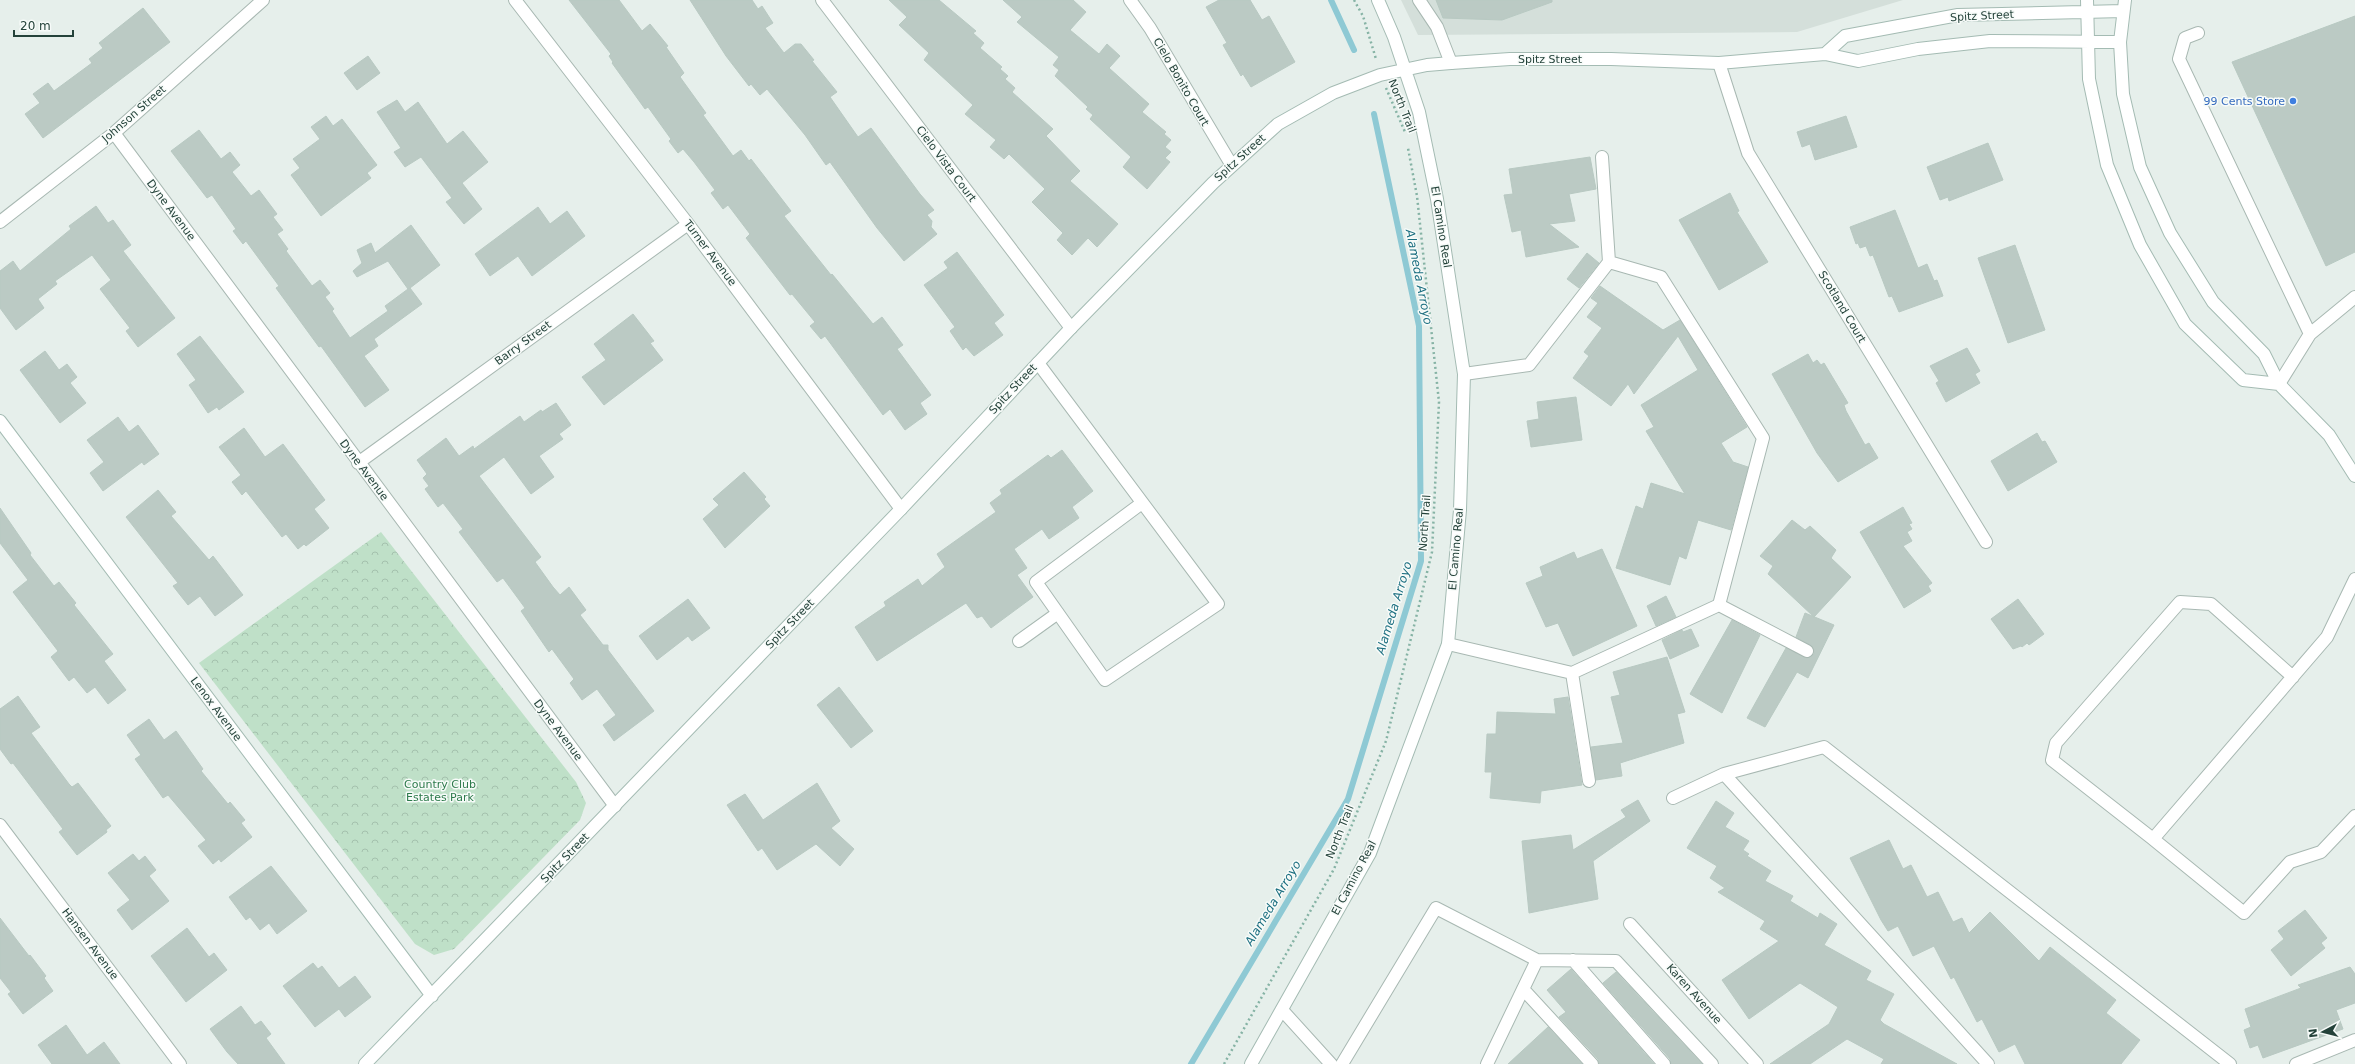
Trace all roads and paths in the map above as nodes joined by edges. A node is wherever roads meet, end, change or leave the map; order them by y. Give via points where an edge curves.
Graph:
1 (263, 0) edge
2 (515, 0) edge
3 (822, 0) edge
4 (1130, 0) edge
5 (1354, 0) edge
6 (1378, 0) edge
7 (1419, 0) edge
8 (2124, 5) edge
9 (2087, 6) edge
10 (2198, 32) dead end
11 (2088, 42) junction
12 (2120, 42) junction
13 (1825, 54) junction
14 (1451, 63) junction
15 (1719, 63) junction
16 (1405, 71) junction
17 (1380, 75) junction
18 (114, 133) junction
19 (1406, 138) dead end
20 (1408, 145) dead end
21 (1602, 157) dead end
22 (1231, 164) junction
23 (0, 222) edge
24 (688, 224) junction
25 (1609, 262) junction
26 (2355, 297) edge
27 (1071, 328) junction
28 (2310, 334) junction
29 (1038, 363) junction
30 (1464, 374) junction
31 (2279, 384) junction
32 (0, 421) edge
33 (358, 463) junction
34 (2355, 476) edge
35 (1142, 503) junction
36 (901, 509) junction
37 (1986, 542) dead end
38 (2355, 579) edge
39 (1719, 604) junction
40 (1058, 612) junction
41 (1019, 642) dead end
42 (1448, 644) junction
43 (1807, 651) dead end
44 (1572, 673) junction
45 (2293, 677) junction
46 (1724, 774) junction
47 (1589, 781) dead end
48 (1673, 798) dead end
49 (615, 806) junction
50 (2355, 816) edge
51 (0, 825) edge
52 (2153, 839) junction
53 (1630, 924) dead end
54 (1537, 960) junction
55 (1573, 960) junction
56 (1523, 989) junction
57 (432, 996) junction
58 (1282, 1010) junction
59 (2355, 1040) edge
60 (180, 1064) edge
61 (365, 1064) edge
62 (1224, 1064) edge
63 (1251, 1064) edge
64 (1331, 1064) edge
65 (1342, 1064) edge
66 (1487, 1064) edge
67 (1592, 1064) edge
68 (1664, 1064) edge
69 (1712, 1064) edge
70 (1757, 1064) edge
71 (1988, 1064) edge
72 (2230, 1064) edge
73 (2296, 1064) edge

1 - 18 street, Johnson Street
2 - 24 street, Turner Avenue
3 - 27 street, Cielo Vista Court
4 - 22 street, Cielo Bonito Court via 1150,28
5 - 17 path, North Trail via 1363,16
6 - 16 street, El Camino Real
7 - 14 street via 1438,27
8 - 9 street, Spitz Street
8 - 12 street
9 - 11 street
9 - 13 street, Spitz Street via 1958,15 1845,36
10 - 28 street via 2185,38 2179,59
11 - 12 street, Spitz Street
11 - 13 street, Spitz Street via 1990,41 1918,49 1858,61
11 - 31 street via 2089,79 2106,165 2140,245 2185,324 2243,380
12 - 31 street via 2123,94 2140,166 2170,233 2213,302 2264,354
13 - 15 street, Spitz Street
14 - 15 street, Spitz Street via 1510,59 1611,59
14 - 16 street, Spitz Street via 1427,65
15 - 37 street, Scotland Court via 1748,153
16 - 17 street, Spitz Street
16 - 30 street, El Camino Real via 1419,112 1437,199
17 - 19 path, North Trail
17 - 22 street, Spitz Street via 1332,93 1278,124
18 - 23 street, Johnson Street
18 - 33 street, Dyne Avenue
20 - 62 path, North Trail via 1417,196 1440,402 1432,552 1386,740 1334,869
21 - 25 street
22 - 27 street, Spitz Street
24 - 33 street, Barry Street
24 - 36 street, Turner Avenue
25 - 30 street via 1529,365
25 - 39 street via 1661,277 1763,438
26 - 28 street
27 - 29 street, Spitz Street
28 - 31 street
29 - 35 street
29 - 36 street, Spitz Street
30 - 42 street, El Camino Real via 1460,510
31 - 34 street via 2329,435
32 - 57 street, Lenox Avenue
33 - 49 street, Dyne Avenue
35 - 40 street via 1036,582
35 - 40 street via 1218,604 1105,680
36 - 49 street, Spitz Street
38 - 45 street via 2327,637
39 - 43 street
39 - 44 street
40 - 41 street
42 - 44 street
42 - 58 street, El Camino Real via 1370,853
44 - 47 street
45 - 52 street
45 - 52 street via 2211,604 2180,602 2056,743 2052,760
46 - 48 street
46 - 71 street
46 - 72 street via 1824,747
49 - 57 street, Spitz Street
50 - 52 street via 2321,852 2290,862 2244,913
51 - 60 street, Hansen Avenue
53 - 70 street, Karen Avenue
54 - 55 street
54 - 56 street
54 - 65 street via 1436,908
55 - 68 street
55 - 69 street via 1616,961
56 - 66 street
56 - 67 street
57 - 61 street, Spitz Street
58 - 63 street, El Camino Real
58 - 64 street
59 - 73 street

